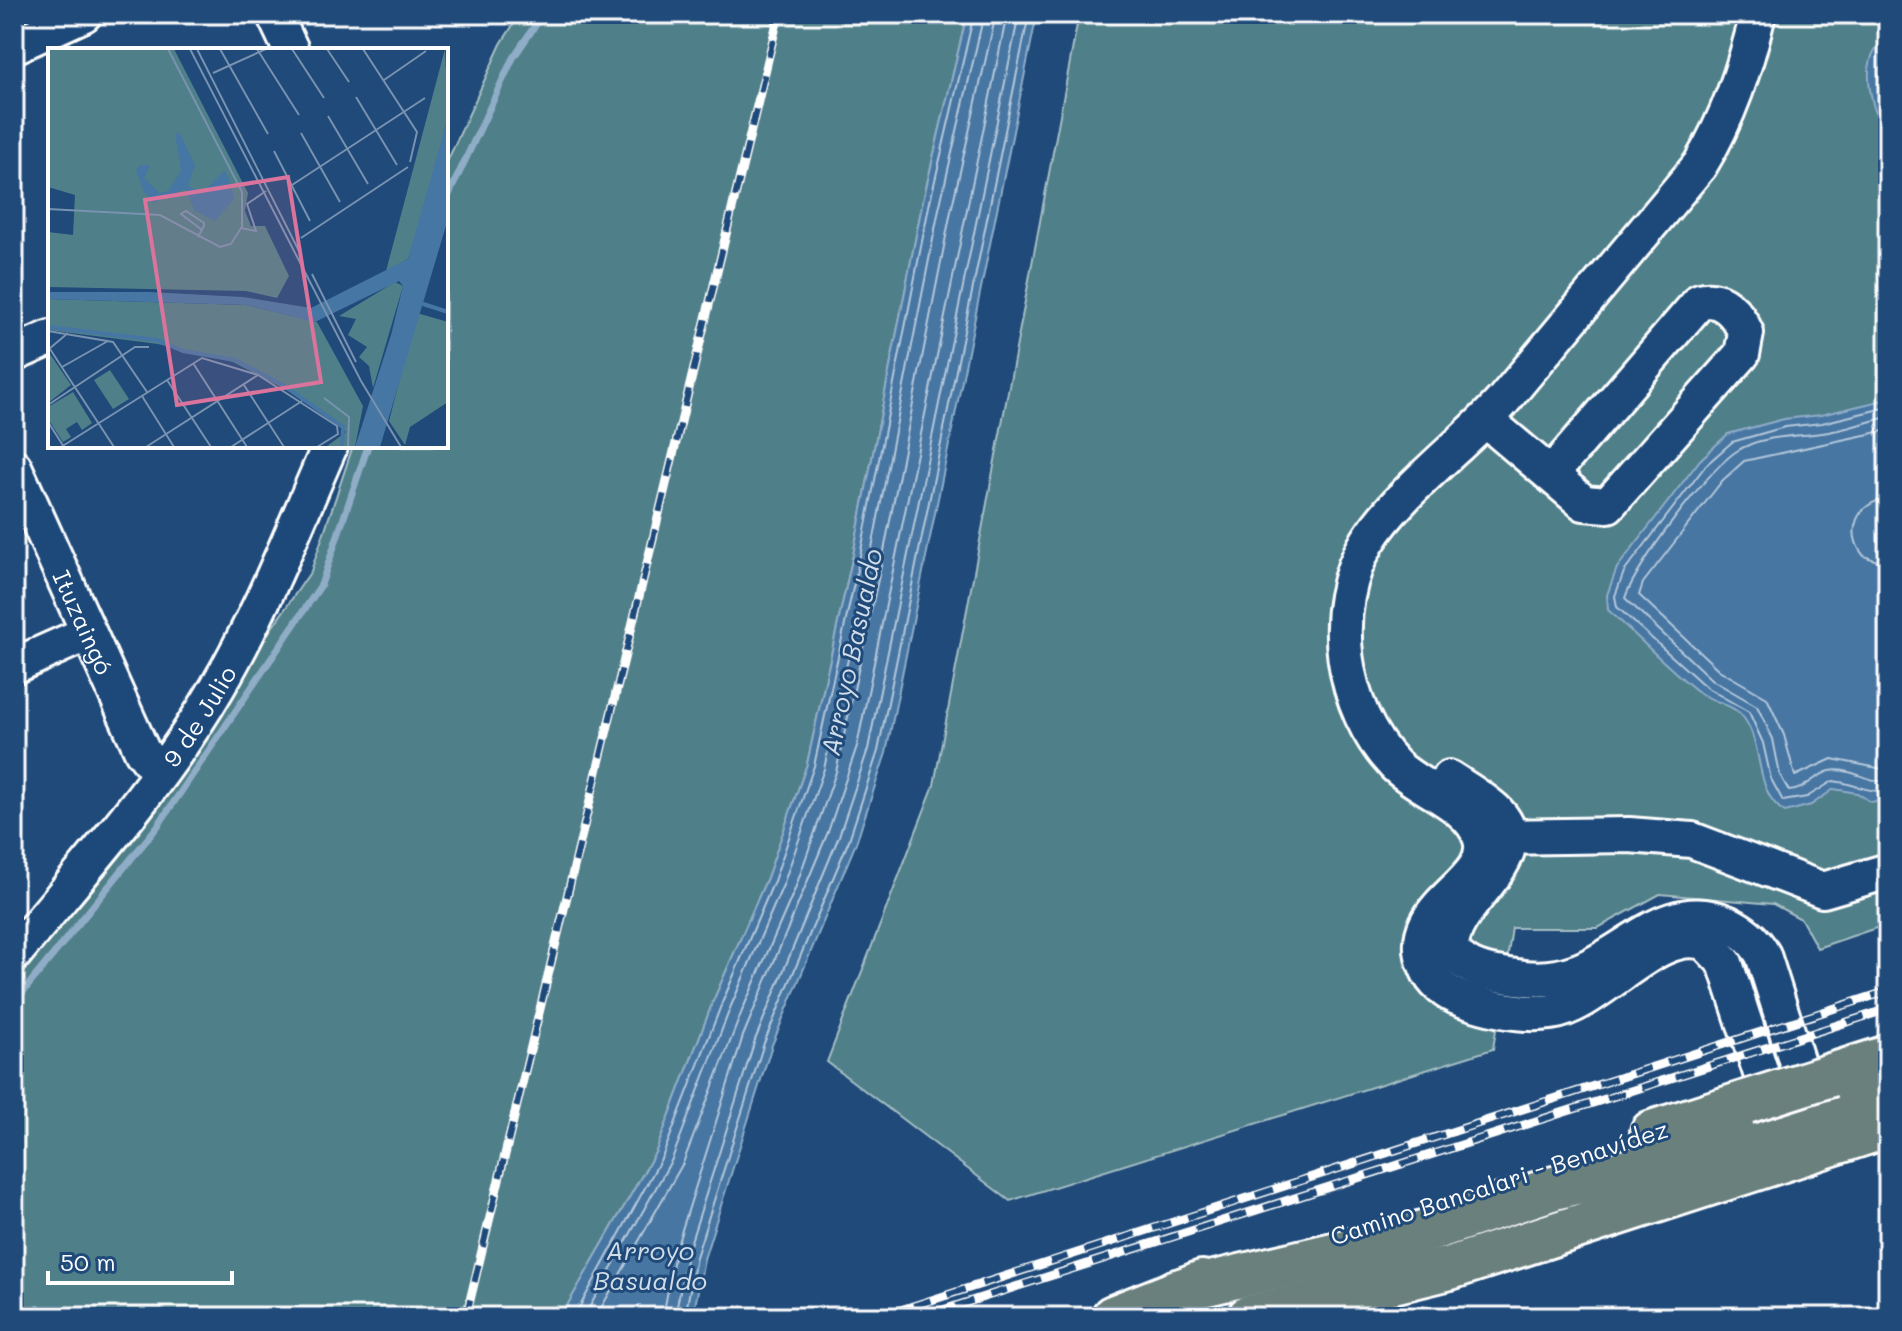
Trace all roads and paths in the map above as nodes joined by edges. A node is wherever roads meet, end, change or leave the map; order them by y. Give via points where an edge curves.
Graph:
1 (84, 14) edge
2 (274, 14) edge
3 (1758, 14) edge
4 (1772, 14) edge
5 (14, 46) edge
6 (290, 48) edge
7 (48, 339) edge
8 (14, 354) edge
9 (1494, 427) junction
10 (329, 448) edge
11 (14, 467) edge
12 (1552, 473) junction
13 (88, 633) junction
14 (14, 666) edge
15 (159, 773) junction
16 (1495, 836) junction
17 (1888, 871) edge
18 (14, 954) edge
19 (1888, 1057) edge
20 (1888, 1088) edge
21 (1779, 1112) junction
22 (1888, 1126) edge
23 (1184, 1304) edge
24 (1113, 1317) edge
25 (1249, 1317) edge

1 - 5 street
2 - 6 street
3 - 9 street via 1740,82 1700,165
4 - 9 street via 1748,119 1698,203
7 - 8 street
9 - 12 street
9 - 16 street via 1390,546 1370,592 1365,643 1375,694 1397,734 1418,757 1494,809
10 - 15 street, 9 de Julio via 217,689
11 - 13 street, Ituzaingó
12 - 12 street via 1584,503 1608,505 1619,497 1742,354 1746,333 1727,306 1714,299 1700,301
13 - 14 street
13 - 15 street, Ituzaingó via 142,751
15 - 18 street, 9 de Julio
16 - 17 street via 1692,840 1823,890
16 - 21 street via 1507,852 1455,924 1451,949 1458,960 1562,1009 1677,941 1706,943 1725,963
19 - 21 main road, Camino Bancalari - Benavídez, bridge via 1831,1075
20 - 21 main road
21 - 23 main road, Camino Bancalari - Benavídez via 1365,1224
21 - 23 main road via 1496,1227 1247,1295
22 - 25 main road via 1450,1268
23 - 24 main road, Camino Bancalari - Benavídez

